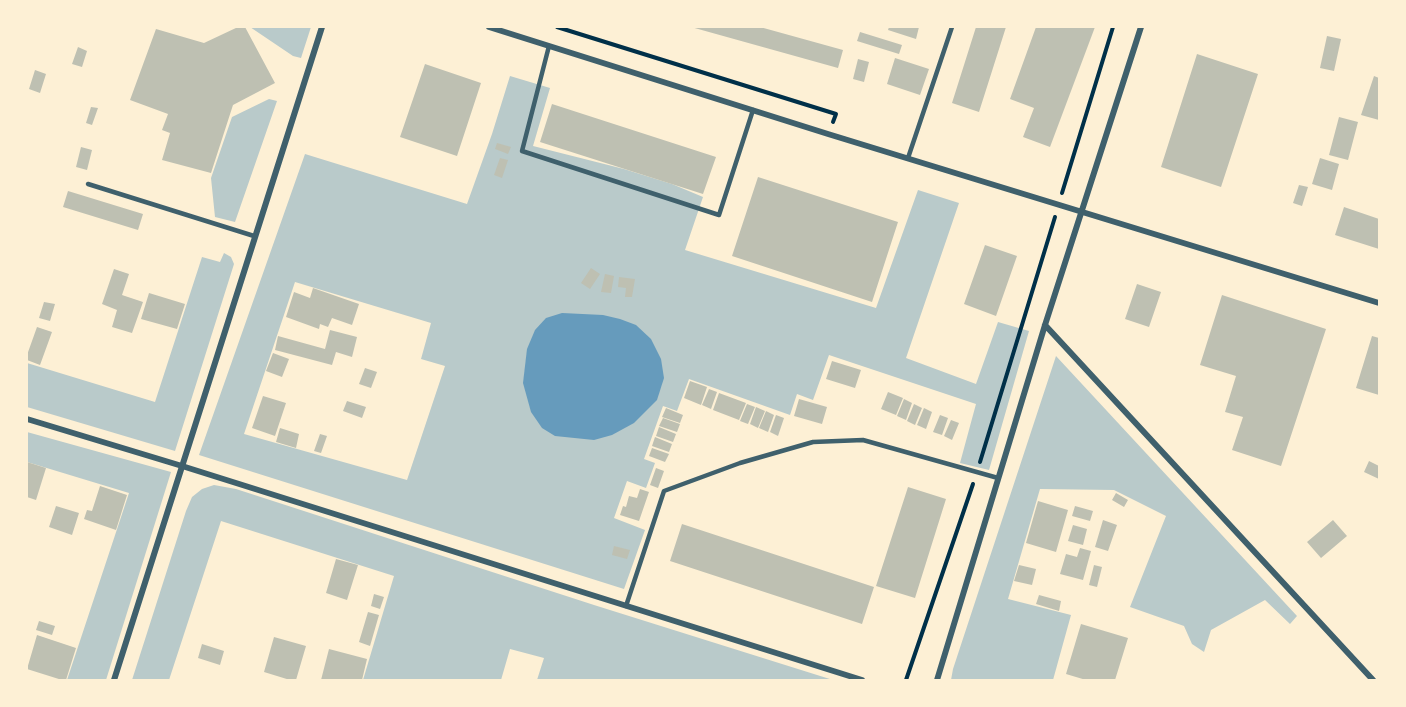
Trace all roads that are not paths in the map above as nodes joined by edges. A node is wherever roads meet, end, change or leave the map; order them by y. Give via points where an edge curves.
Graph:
1 (322, 27) edge
2 (489, 27) edge
3 (952, 27) edge
4 (1141, 27) edge
5 (549, 46) junction
6 (753, 110) junction
7 (908, 158) junction
8 (88, 184) dead end
9 (1082, 211) junction
10 (254, 236) junction
11 (1379, 303) edge
12 (1045, 325) junction
13 (27, 418) edge
14 (182, 466) junction
15 (998, 478) junction
16 (626, 606) junction
17 (114, 680) edge
18 (862, 680) edge
19 (937, 680) edge
20 (1373, 680) edge

1 - 10 street
2 - 5 street
3 - 7 lane
4 - 9 street
5 - 6 street
5 - 6 lane via 522,151 719,215
6 - 7 street
7 - 9 street
8 - 10 lane
9 - 11 street
9 - 12 street
10 - 14 street
12 - 15 street
12 - 20 street
13 - 14 street
14 - 16 street
14 - 17 street
15 - 16 lane via 863,440 813,442 740,463 664,491
15 - 19 street
16 - 18 street

